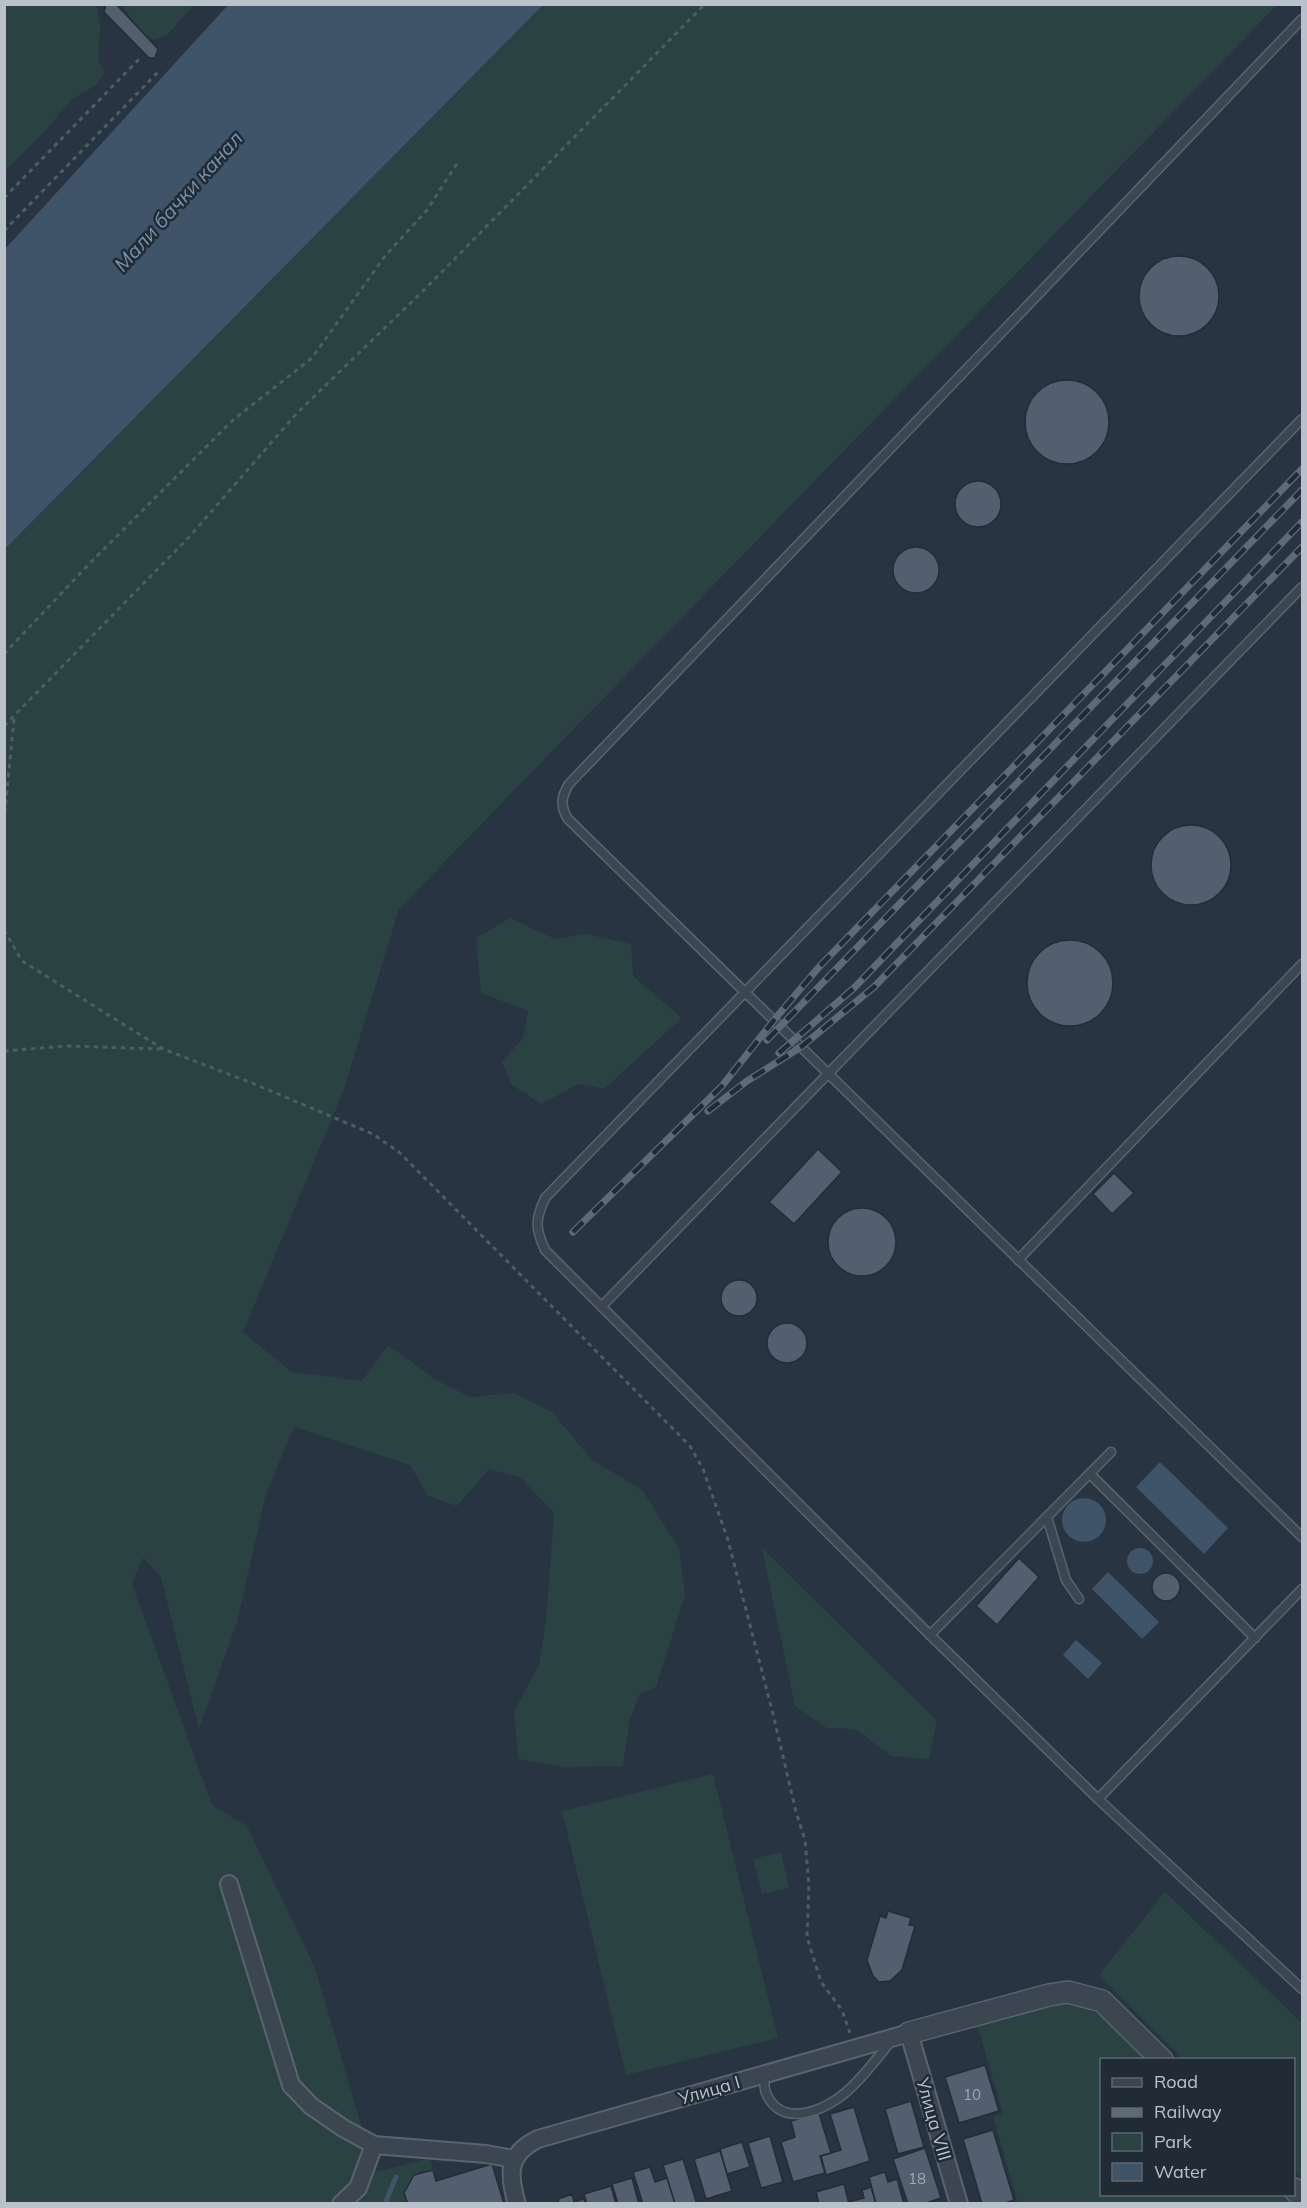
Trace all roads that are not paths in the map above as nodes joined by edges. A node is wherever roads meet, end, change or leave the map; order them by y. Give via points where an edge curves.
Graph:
1 (1302, 19) edge
2 (1302, 419) edge
3 (1302, 587) edge
4 (1302, 964) edge
5 (745, 993) junction
6 (828, 1074) junction
7 (1018, 1260) junction
8 (603, 1306) junction
9 (1111, 1452) dead end
10 (1090, 1474) junction
11 (1047, 1517) junction
12 (1302, 1537) edge
13 (1302, 1589) edge
14 (1079, 1599) dead end
15 (930, 1635) junction
16 (1255, 1638) junction
17 (1098, 1799) junction
18 (229, 1884) dead end
19 (1302, 1989) edge
20 (901, 2036) junction
21 (1160, 2058) edge
22 (764, 2075) junction
23 (374, 2145) junction
24 (514, 2158) junction
25 (341, 2204) edge
26 (517, 2204) edge
27 (959, 2204) edge

1 - 5 lane via 562,794 562,810 568,819
2 - 5 lane
3 - 6 lane
4 - 7 lane
5 - 6 lane
5 - 8 lane via 545,1198 537,1215 537,1233 545,1250
6 - 7 lane
6 - 8 lane
7 - 12 lane
8 - 15 lane
9 - 10 lane
10 - 11 lane
10 - 16 lane
11 - 14 lane via 1066,1580
11 - 15 lane
13 - 16 lane
15 - 17 lane
16 - 17 lane
17 - 19 lane
18 - 23 street via 291,2085 311,2106
20 - 21 street via 1068,1992 1102,2001
20 - 22 street, Улица I
20 - 22 lane via 831,2104 806,2113 778,2110 766,2092
20 - 27 street, Улица VIII
22 - 24 street, Улица I via 538,2139
23 - 24 street
23 - 25 street via 358,2188
24 - 26 street via 512,2187

